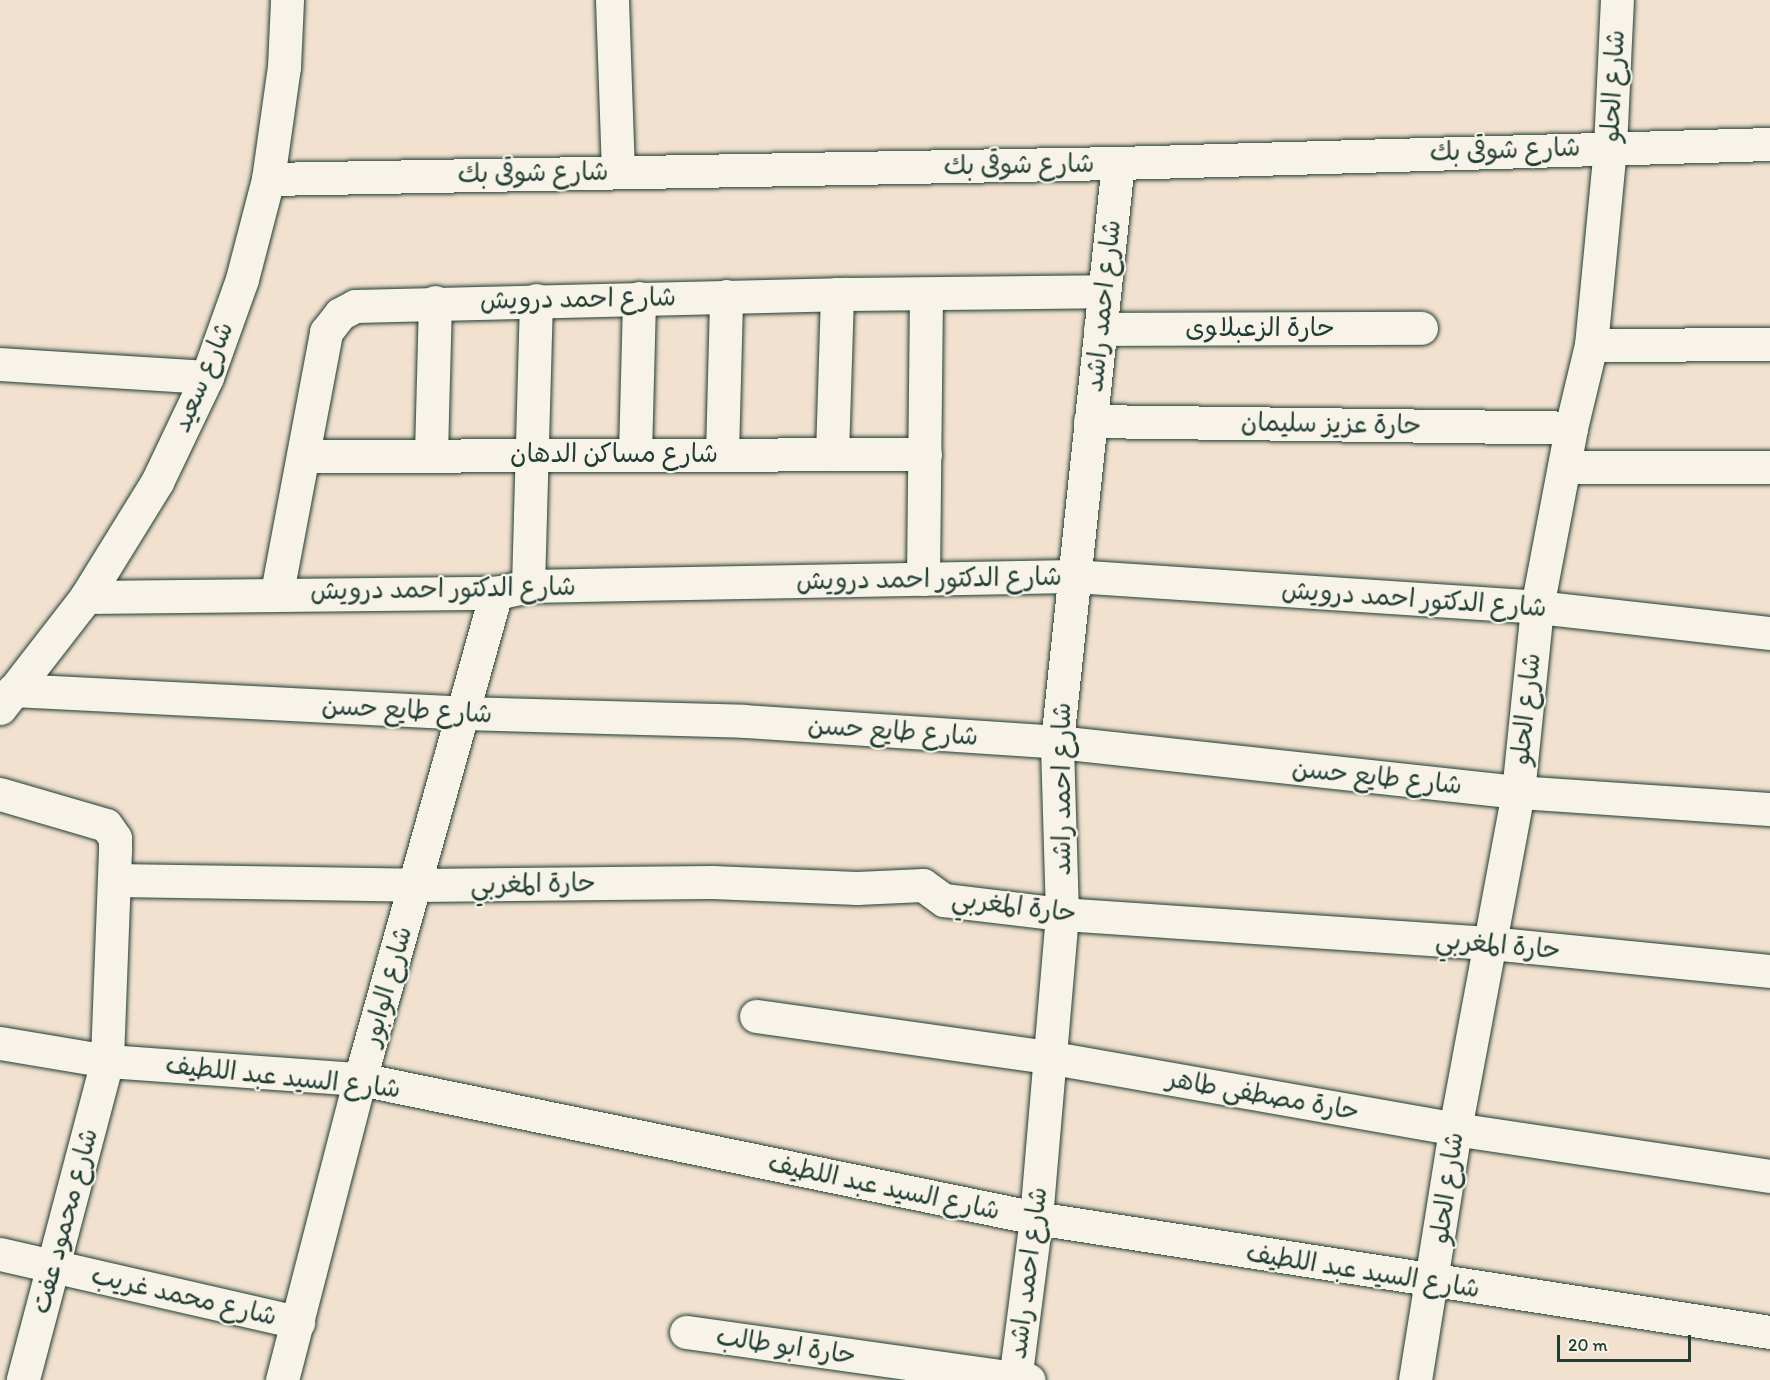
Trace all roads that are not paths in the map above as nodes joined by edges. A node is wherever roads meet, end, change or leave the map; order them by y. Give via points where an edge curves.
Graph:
1 (287, 0) edge
2 (612, 0) edge
3 (1617, 0) edge
4 (1770, 144) edge
5 (1610, 147) junction
6 (1118, 163) junction
7 (618, 172) junction
8 (268, 178) junction
9 (1104, 291) junction
10 (837, 294) junction
11 (926, 294) junction
12 (726, 296) junction
13 (639, 298) junction
14 (537, 300) junction
15 (435, 302) junction
16 (1421, 328) dead end
17 (1100, 329) junction
18 (1770, 344) edge
19 (1591, 345) junction
20 (0, 364) edge
21 (207, 377) junction
22 (1090, 421) junction
23 (1571, 428) junction
24 (431, 454) junction
25 (532, 454) junction
26 (635, 454) junction
27 (722, 454) junction
28 (832, 454) junction
29 (925, 454) junction
30 (303, 456) junction
31 (1564, 467) junction
32 (1770, 467) edge
33 (1074, 576) junction
34 (923, 579) junction
35 (528, 586) junction
36 (277, 592) junction
37 (496, 593) junction
38 (86, 597) junction
39 (1537, 606) junction
40 (1770, 633) edge
41 (7, 699) edge
42 (464, 713) junction
43 (1057, 741) junction
44 (1518, 792) junction
45 (0, 794) edge
46 (1770, 809) edge
47 (115, 880) junction
48 (417, 885) junction
49 (1062, 914) junction
50 (1490, 943) junction
51 (1770, 971) edge
52 (756, 1016) dead end
53 (0, 1043) edge
54 (1047, 1057) junction
55 (107, 1061) junction
56 (360, 1079) junction
57 (1455, 1129) junction
58 (1770, 1176) edge
59 (1036, 1218) junction
60 (0, 1254) edge
61 (53, 1265) junction
62 (1434, 1282) junction
63 (298, 1322) junction
64 (686, 1332) dead end
65 (1770, 1332) edge
66 (1020, 1379) edge
67 (23, 1380) edge
68 (282, 1380) edge
69 (1415, 1380) edge

1 - 8 street, شارع سعيد via 284,67
2 - 7 street
3 - 5 street, شارع الحلو
4 - 5 street, شارع شوقى بك
5 - 6 street, شارع شوقى بك
5 - 19 street, شارع الحلو
6 - 7 street, شارع شوقى بك
6 - 9 street, شارع احمد راشد
7 - 8 street, شارع شوقى بك
8 - 21 street, شارع سعيد via 242,279
9 - 11 street, شارع احمد درويش
9 - 17 street, شارع احمد راشد
10 - 11 street, شارع احمد درويش
10 - 12 street, شارع احمد درويش
10 - 28 street
11 - 29 street
12 - 13 street, شارع احمد درويش
12 - 27 street
13 - 14 street, شارع احمد درويش
13 - 26 street
14 - 15 street, شارع احمد درويش
14 - 25 street
15 - 24 street
15 - 30 street, شارع احمد درويش via 355,306 340,314 326,332
16 - 17 street, حارة الزعبلاوى
17 - 22 street, شارع احمد راشد
18 - 19 street
19 - 23 street, شارع الحلو
20 - 21 street
21 - 38 street, شارع سعيد via 157,482
22 - 23 street, حارة عزيز سليمان
22 - 33 street, شارع احمد راشد
23 - 31 street, شارع الحلو
24 - 25 street, شارع مساكن الدهان
24 - 30 street, شارع مساكن الدهان
25 - 26 street, شارع مساكن الدهان
25 - 35 street
26 - 27 street, شارع مساكن الدهان
27 - 28 street, شارع مساكن الدهان
28 - 29 street, شارع مساكن الدهان
29 - 34 street
30 - 36 street, شارع احمد درويش
31 - 32 street
31 - 39 street, شارع الحلو
33 - 34 street, شارع الدكتور احمد درويش
33 - 39 street, شارع الدكتور احمد درويش
33 - 43 street, شارع احمد راشد
34 - 35 street, شارع الدكتور احمد درويش
35 - 37 street, شارع الدكتور احمد درويش
36 - 37 street, شارع الدكتور احمد درويش
36 - 38 street, شارع الدكتور احمد درويش
37 - 42 street, شارع الوابور
38 - 41 street, شارع سعيد
39 - 40 street, شارع الدكتور احمد درويش
39 - 44 street, شارع الحلو
41 - 42 street, شارع طايع حسن
42 - 43 street, شارع طايع حسن via 744,722
42 - 48 street, شارع الوابور
43 - 44 street, شارع طايع حسن
43 - 49 street, شارع احمد راشد
44 - 46 street, شارع طايع حسن
44 - 50 street, شارع الحلو
45 - 47 street, شارع محمود عفت via 106,825 114,838
47 - 48 street, حارة المغربي
47 - 55 street, شارع محمود عفت
48 - 49 street, حارة المغربي via 923,885 944,900
48 - 56 street, شارع الوابور
49 - 50 street, حارة المغربي
49 - 54 street, شارع احمد راشد
50 - 51 street, حارة المغربي
50 - 57 street, شارع الحلو
52 - 54 street, حارة مصطفى طاهر
53 - 55 street, شارع السيد عبد اللطيف
54 - 57 street, حارة مصطفى طاهر
54 - 59 street, شارع احمد راشد
55 - 56 street, شارع السيد عبد اللطيف
55 - 61 street, شارع محمود عفت
56 - 59 street, شارع السيد عبد اللطيف
56 - 63 street, شارع الوابور
57 - 58 street, حارة مصطفى طاهر
57 - 62 street, شارع الحلو
59 - 62 street, شارع السيد عبد اللطيف
59 - 66 street, شارع احمد راشد
60 - 61 street, شارع محمد غريب
61 - 63 street, شارع محمد غريب
61 - 67 street, شارع محمود عفت
62 - 65 street, شارع السيد عبد اللطيف
62 - 69 street, شارع الحلو
63 - 68 street, شارع الوابور
64 - 66 street, حارة ابو طالب

